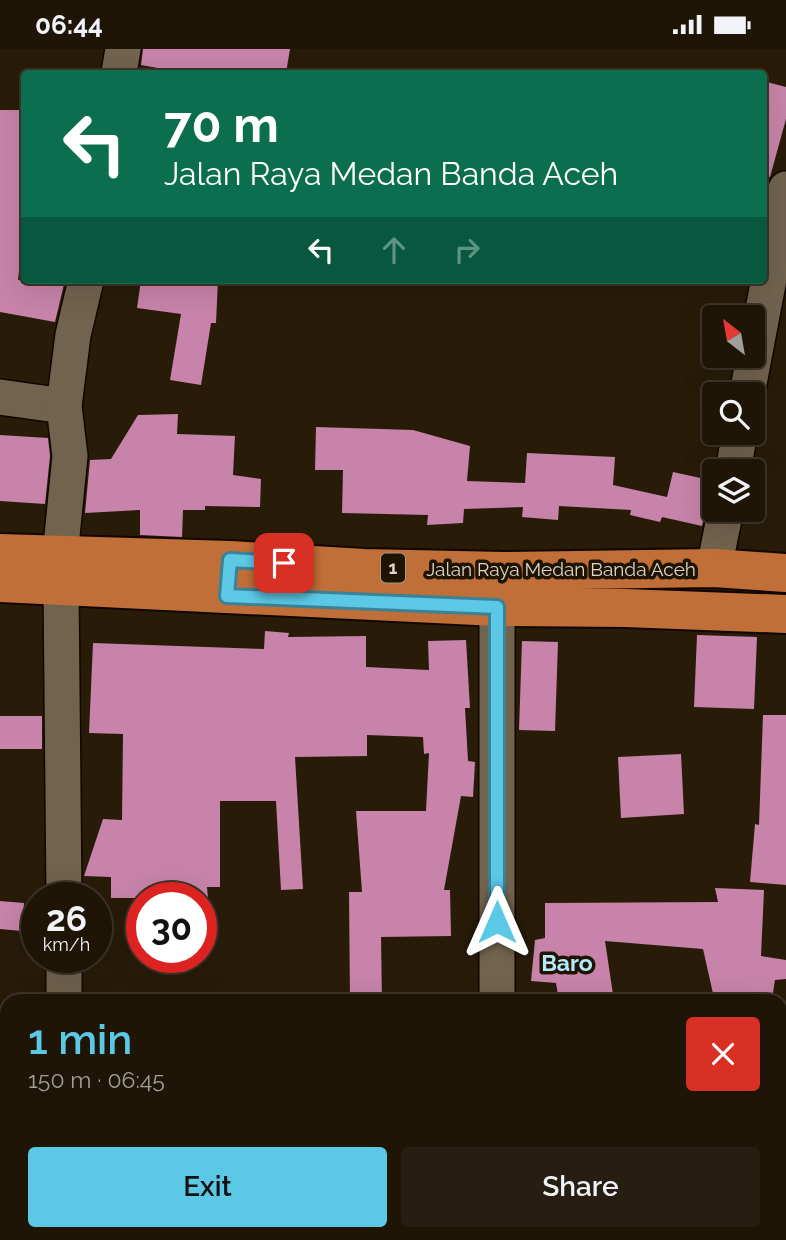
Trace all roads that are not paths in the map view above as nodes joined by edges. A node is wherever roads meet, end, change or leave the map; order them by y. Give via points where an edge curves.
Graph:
1 (123, 49) edge
2 (120, 70) edge
3 (786, 189) edge
4 (85, 284) edge
5 (749, 382) edge
6 (0, 397) edge
7 (64, 406) junction
8 (724, 522) edge
9 (0, 552) edge
10 (715, 568) junction
11 (61, 571) junction
12 (786, 573) edge
13 (228, 578) junction
14 (0, 583) edge
15 (497, 607) junction
16 (786, 614) edge
17 (64, 882) edge
18 (64, 973) edge
19 (64, 994) edge
20 (497, 994) edge

1 - 2 street
3 - 5 street
4 - 7 street
6 - 7 street
7 - 11 street via 70,456
8 - 10 street
9 - 11 highway, Jalan Raya Medan Banda Aceh / 1
10 - 12 highway, Jalan Raya Medan Banda Aceh / 1
10 - 13 highway, Jalan Raya Medan Banda Aceh / 1 via 364,568
11 - 13 highway, Jalan Raya Medan Banda Aceh / 1
11 - 14 highway, Jalan Raya Medan Banda Aceh / 1
11 - 17 street
13 - 15 highway, Jalan Raya Medan Banda Aceh / 1
15 - 16 highway, Jalan Raya Medan Banda Aceh / 1
15 - 20 street
18 - 19 street

